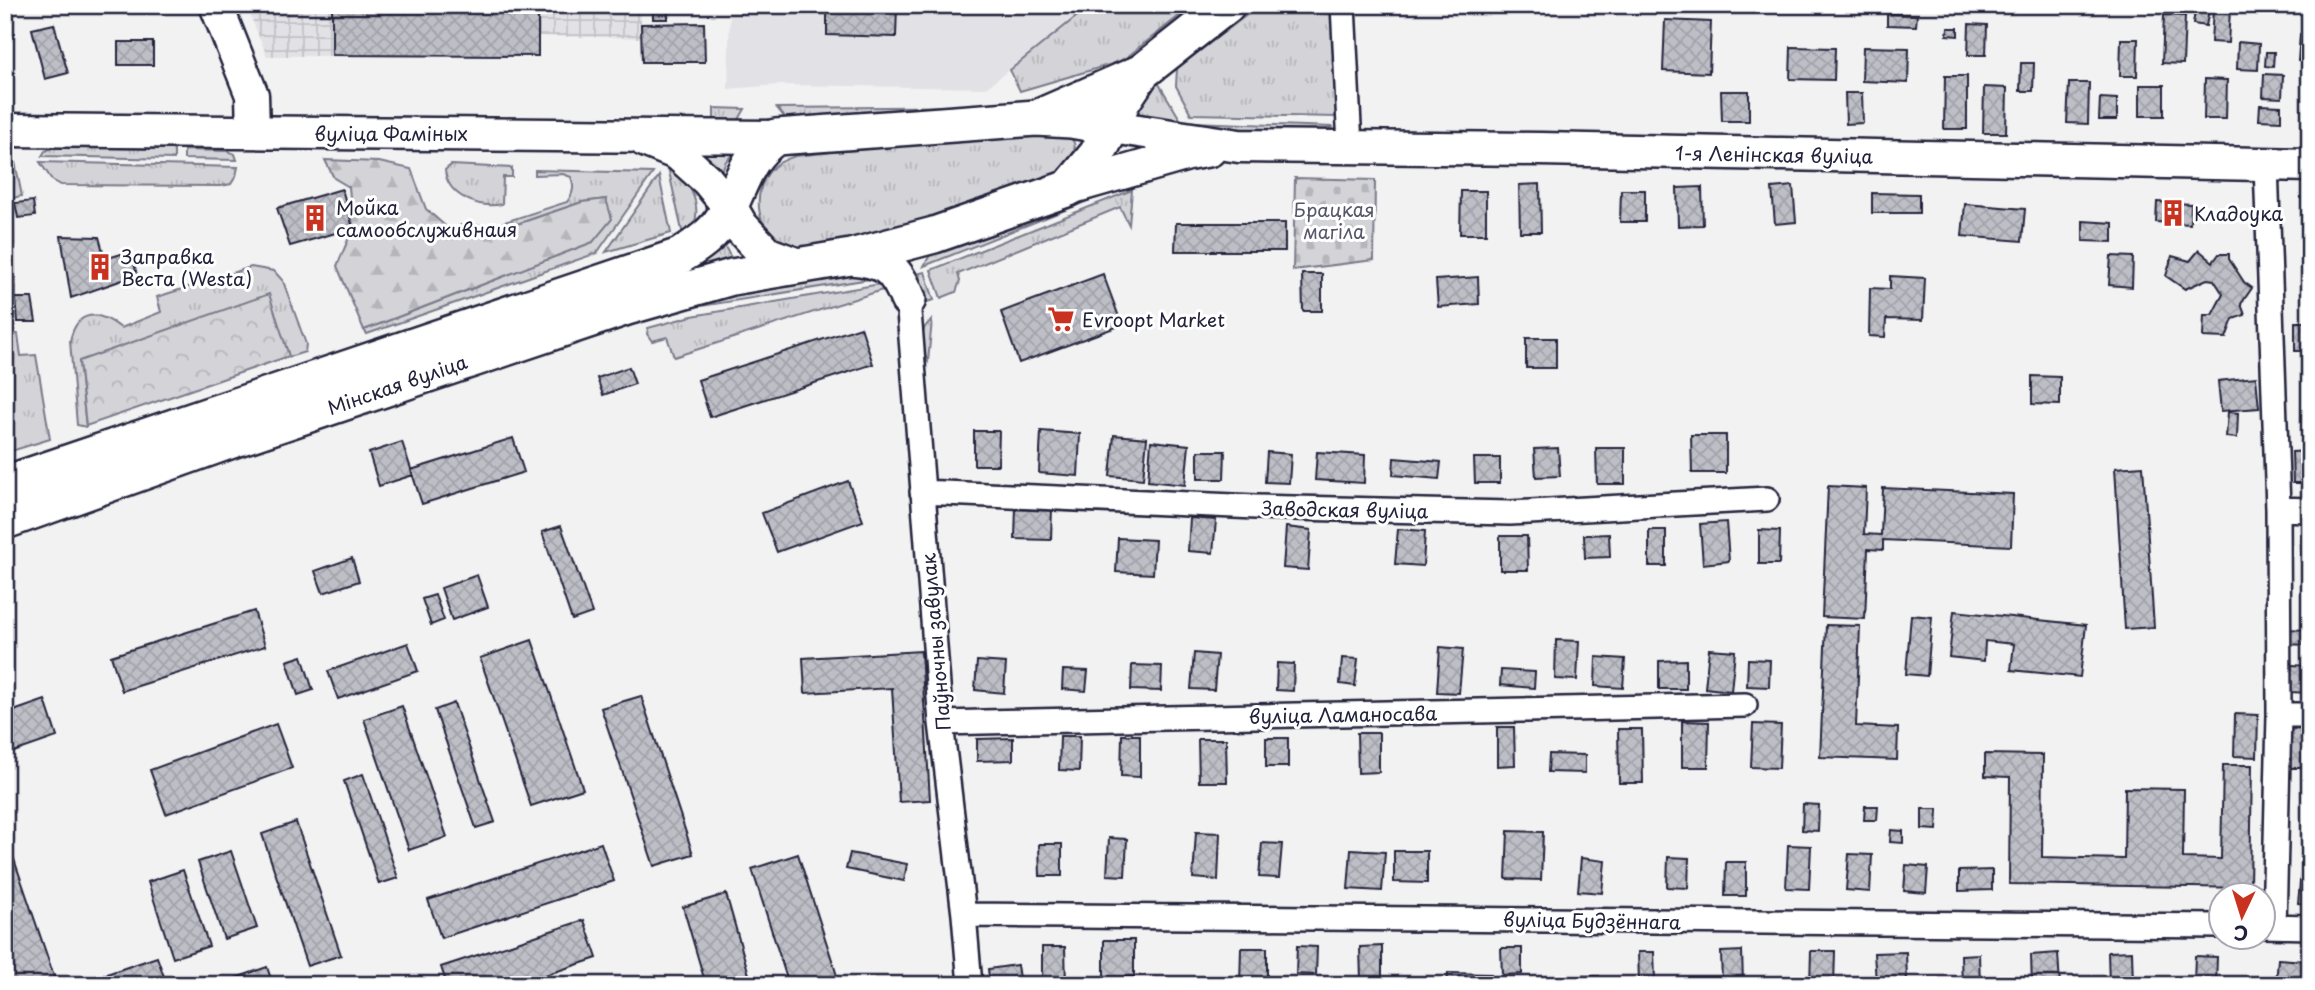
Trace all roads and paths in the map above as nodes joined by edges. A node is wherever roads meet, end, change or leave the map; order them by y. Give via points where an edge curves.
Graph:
1 (216, 5) edge
2 (1227, 5) edge
3 (1343, 5) edge
4 (1142, 72) junction
5 (1050, 119) junction
6 (1112, 127) junction
7 (5, 130) edge
8 (253, 132) junction
9 (636, 137) junction
10 (776, 137) junction
11 (1239, 146) junction
12 (1350, 146) junction
13 (2266, 164) junction
14 (2310, 165) edge
15 (1077, 179) junction
16 (729, 207) junction
17 (934, 235) junction
18 (851, 257) junction
19 (794, 265) junction
20 (908, 299) junction
21 (5, 484) edge
22 (922, 492) junction
23 (1767, 499) dead end
24 (2278, 509) junction
25 (2310, 510) edge
26 (5, 521) edge
27 (1745, 705) dead end
28 (2279, 715) junction
29 (2310, 715) edge
30 (941, 723) junction
31 (2270, 881) edge
32 (964, 915) junction
33 (2206, 926) edge
34 (2276, 926) edge
35 (2310, 927) edge
36 (970, 985) edge

1 - 8 main road via 252,95
2 - 4 main road
3 - 12 street
4 - 5 main road
4 - 6 main road
5 - 6 main road
5 - 10 main road
5 - 15 main road via 1084,136 1088,160
6 - 11 main road
6 - 15 main road
7 - 8 main road, вуліца Фаміных
8 - 9 main road, вуліца Фаміных
9 - 10 main road, вуліца Фаміных
9 - 16 main road via 678,154
10 - 16 main road, Мінская вуліца via 745,169
11 - 12 main road, 1-я Ленінская вуліца
11 - 15 main road
12 - 13 main road, 1-я Ленінская вуліца
13 - 14 main road, 1-я Ленінская вуліца
13 - 24 street
15 - 17 main road
16 - 19 main road via 767,255
16 - 21 main road, Мінская вуліца via 715,229 680,257
17 - 18 main road
17 - 20 main road via 914,257
18 - 19 main road, Мінская вуліца
18 - 20 main road via 877,259 887,265
19 - 26 main road, Мінская вуліца via 732,276 639,303
20 - 22 street, Паўночны завулак
22 - 23 street, Заводская вуліца via 1256,508 1510,513
22 - 30 street, Паўночны завулак
24 - 25 street
24 - 28 street
27 - 30 street, вуліца Ламаносава
28 - 29 street
28 - 31 street
30 - 32 street, Паўночны завулак
32 - 33 street, вуліца Будзённага
32 - 36 street, Паўночны завулак
34 - 35 street

